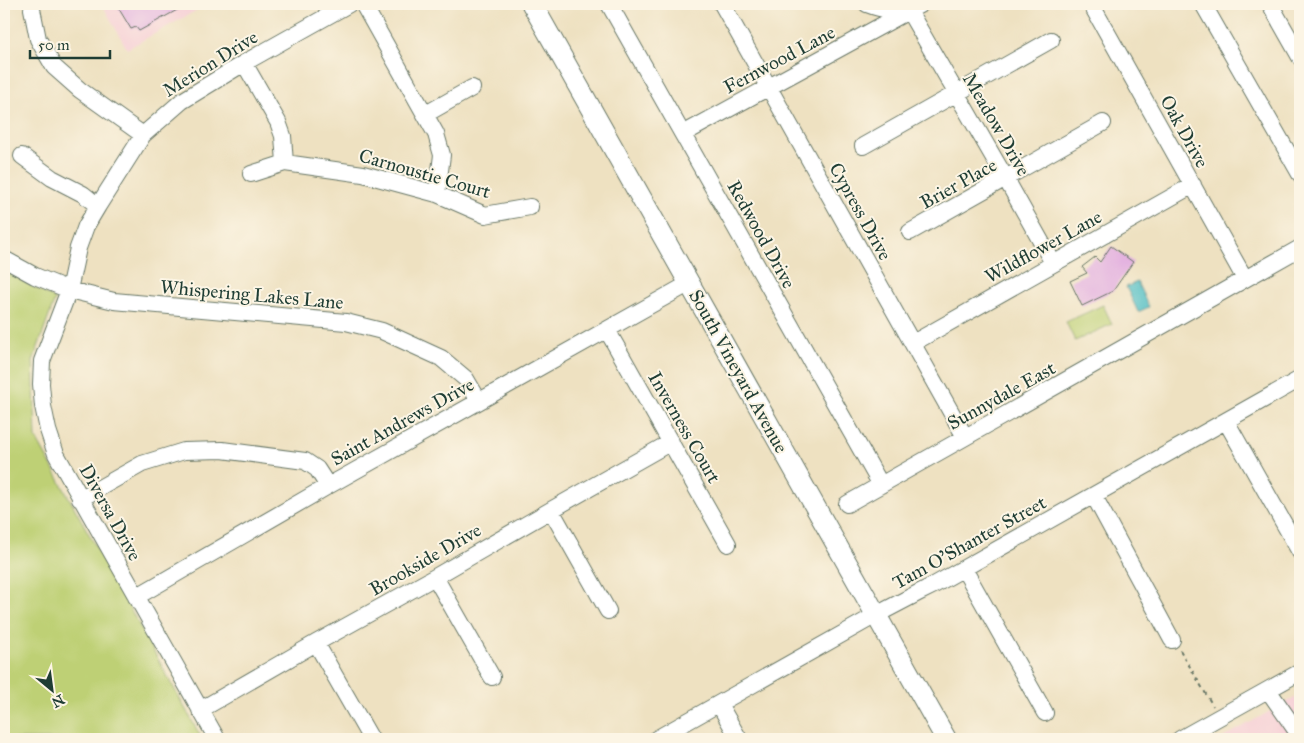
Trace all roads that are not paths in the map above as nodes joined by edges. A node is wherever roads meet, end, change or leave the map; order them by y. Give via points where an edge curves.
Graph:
1 (349, 4) edge
2 (364, 4) edge
3 (532, 4) edge
4 (609, 4) edge
5 (722, 4) edge
6 (867, 4) edge
7 (1091, 4) edge
8 (1204, 4) edge
9 (1270, 4) edge
10 (911, 6) edge
11 (32, 9) dead end
12 (1051, 40) dead end
13 (1300, 57) edge
14 (244, 63) junction
15 (768, 87) junction
16 (472, 88) dead end
17 (956, 94) junction
18 (426, 114) junction
19 (1102, 123) dead end
20 (682, 134) junction
21 (143, 135) junction
22 (863, 146) dead end
23 (22, 156) dead end
24 (285, 163) junction
25 (251, 174) dead end
26 (1300, 174) edge
27 (1006, 179) junction
28 (1193, 185) junction
29 (437, 194) junction
30 (98, 206) junction
31 (530, 207) dead end
32 (910, 232) dead end
33 (1300, 248) edge
34 (4, 259) edge
35 (1053, 263) junction
36 (1246, 278) junction
37 (690, 283) junction
38 (69, 290) junction
39 (607, 330) junction
40 (913, 343) junction
41 (1300, 379) edge
42 (479, 401) junction
43 (1226, 421) junction
44 (965, 437) junction
45 (670, 442) junction
46 (881, 485) junction
47 (328, 486) junction
48 (1094, 496) junction
49 (80, 499) junction
50 (847, 504) dead end
51 (551, 510) junction
52 (728, 544) dead end
53 (1300, 552) edge
54 (964, 569) junction
55 (435, 577) junction
56 (136, 597) junction
57 (608, 611) dead end
58 (876, 615) junction
59 (1172, 640) road end
60 (316, 643) junction
61 (1300, 672) edge
62 (492, 677) dead end
63 (1268, 690) junction
64 (718, 704) junction
65 (200, 710) junction
66 (1044, 713) dead end
67 (1300, 736) edge
68 (217, 739) edge
69 (371, 739) edge
70 (656, 739) edge
71 (739, 739) edge
72 (946, 739) edge
73 (1180, 739) edge

1 - 14 street, Merion Drive
2 - 18 street
3 - 37 main road, South Vineyard Avenue
4 - 20 street, Redwood Drive
5 - 15 street, Cypress Drive
6 - 10 street via 881,9
7 - 28 street, Oak Drive
8 - 26 street
9 - 13 street
10 - 15 street, Fernwood Lane
10 - 17 street, Meadow Drive
11 - 21 street via 38,39 54,67
12 - 17 street
14 - 21 street, Merion Drive via 182,101
14 - 24 street via 278,122 283,136
15 - 20 street, Fernwood Lane
15 - 40 street, Cypress Drive
16 - 18 street
17 - 22 street
17 - 27 street, Meadow Drive
18 - 29 street via 442,155
19 - 27 street, Brier Place
20 - 46 street, Redwood Drive
21 - 30 street, Merion Drive
23 - 30 street
24 - 25 street, Carnoustie Court
24 - 29 street, Carnoustie Court via 363,174
27 - 32 street, Brier Place
27 - 35 street, Meadow Drive
28 - 35 street, Wildflower Lane
28 - 36 street, Oak Drive
29 - 31 street, Carnoustie Court via 485,215
30 - 38 street, Merion Drive via 78,248
33 - 36 street, Sunnydale East
34 - 38 street, Whispering Lakes Lane
35 - 40 street, Wildflower Lane
36 - 44 street, Sunnydale East
37 - 39 street, Saint Andrews Drive
37 - 58 main road, South Vineyard Avenue
38 - 42 street, Whispering Lakes Lane via 114,301 346,322 382,331 441,358 466,379
38 - 49 street, Diversa Drive via 42,361 41,384 46,422 56,454
39 - 42 street, Saint Andrews Drive
39 - 45 street, Inverness Court
40 - 44 street, Cypress Drive
41 - 43 street, Tam O'Shanter Street
42 - 47 street, Saint Andrews Drive
43 - 48 street, Tam O'Shanter Street
43 - 53 street
44 - 46 street, Sunnydale East
45 - 51 street, Brookside Drive
45 - 52 street, Inverness Court
46 - 50 street, Sunnydale East
47 - 49 street via 317,469 305,461 222,450 184,451 142,464
47 - 56 street, Saint Andrews Drive
48 - 54 street, Tam O'Shanter Street
48 - 59 street
49 - 56 street, Diversa Drive
51 - 55 street, Brookside Drive
51 - 57 street
54 - 58 street, Tam O'Shanter Street
54 - 66 street
55 - 60 street, Brookside Drive
55 - 62 street
56 - 65 street, Diversa Drive
58 - 64 street, Tam O'Shanter Street
58 - 72 main road, South Vineyard Avenue
60 - 65 street, Brookside Drive
60 - 69 street
61 - 63 street
63 - 67 street
63 - 73 street
64 - 70 street, Tam O'Shanter Street
64 - 71 street
65 - 68 street, Diversa Drive

